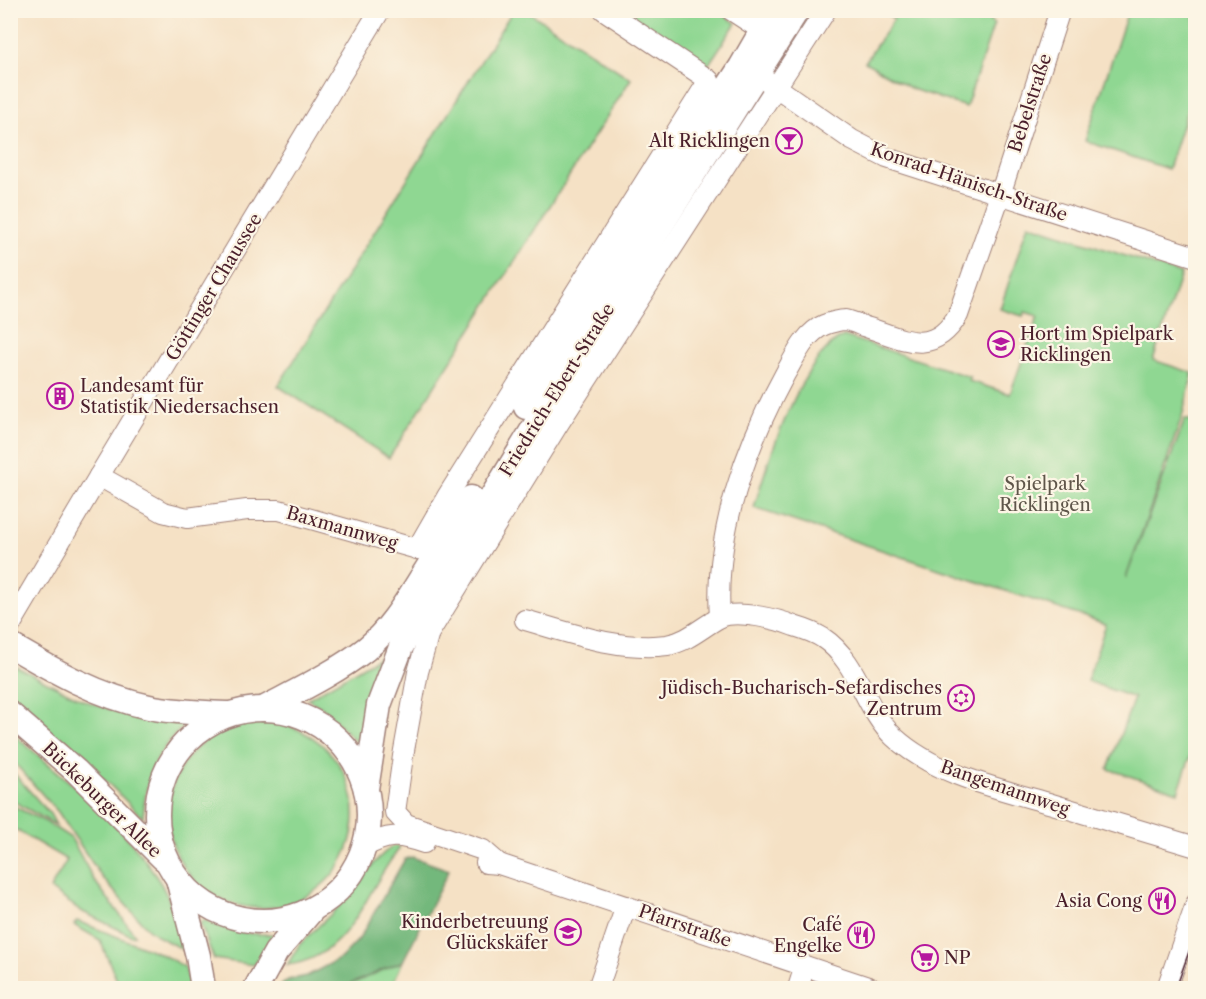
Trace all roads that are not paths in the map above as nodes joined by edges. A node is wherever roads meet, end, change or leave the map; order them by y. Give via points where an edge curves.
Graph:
1 (380, 10) edge
2 (604, 10) edge
3 (797, 10) edge
4 (826, 10) edge
5 (1060, 10) edge
6 (753, 16) edge
7 (767, 81) junction
8 (1000, 195) junction
9 (1196, 257) edge
10 (99, 476) junction
11 (430, 579) junction
12 (720, 617) junction
13 (525, 620) dead end
14 (10, 626) edge
15 (10, 645) edge
16 (262, 709) junction
17 (10, 714) edge
18 (229, 714) junction
19 (366, 789) junction
20 (364, 847) junction
21 (1196, 847) edge
22 (499, 864) junction
23 (173, 870) junction
24 (1196, 904) edge
25 (626, 906) junction
26 (314, 908) junction
27 (806, 966) junction
28 (202, 988) edge
29 (256, 988) edge
30 (598, 988) edge
31 (798, 988) edge
32 (871, 988) edge
33 (1167, 988) edge

1 - 10 street, Göttinger Chaussee
2 - 11 street, Friedrich-Ebert-Straße via 709,80 448,495
3 - 7 main road, Friedrich-Ebert-Straße
4 - 7 street, Friedrich-Ebert-Straße
5 - 8 street, Bebelstraße
6 - 11 main road, Friedrich-Ebert-Straße via 643,216
7 - 8 street, Konrad-Hänisch-Straße via 852,140 888,158
7 - 11 main road, Friedrich-Ebert-Straße via 658,228
8 - 9 street, Konrad-Hänisch-Straße
8 - 12 street, Bebelstraße via 958,315 942,336 926,342 905,340 846,320 812,332 797,352 753,439 740,476 724,544
10 - 11 street, Baxmannweg via 163,512 187,518 279,510
10 - 14 street, Göttinger Chaussee
11 - 16 main road, Friedrich-Ebert-Straße via 366,649
11 - 19 main road, Friedrich-Ebert-Straße via 389,675 374,727
11 - 22 street, Pfarrstraße via 429,633 395,812 406,824 483,850
12 - 13 street via 668,645 622,645
12 - 21 street, Bangemannweg via 772,618 823,638 843,657 872,710 894,737 928,761 978,782
15 - 18 main road via 51,670 112,697 151,708
16 - 18 main road
16 - 19 main road via 283,711 320,726 336,738 359,770
17 - 23 main road, Bückeburger Allee via 76,771
18 - 23 main road via 211,722 180,748 161,784 157,824 160,844
19 - 20 main road via 369,808
20 - 22 street, Pfarrstraße via 379,839 404,837 480,862
20 - 26 main road via 345,882
22 - 25 street, Pfarrstraße
23 - 26 main road via 193,895 231,916 276,920
23 - 28 main road via 198,956
24 - 33 street
25 - 27 street, Pfarrstraße
25 - 30 street
26 - 29 main road via 276,952
27 - 31 street
27 - 32 street, Pfarrstraße

